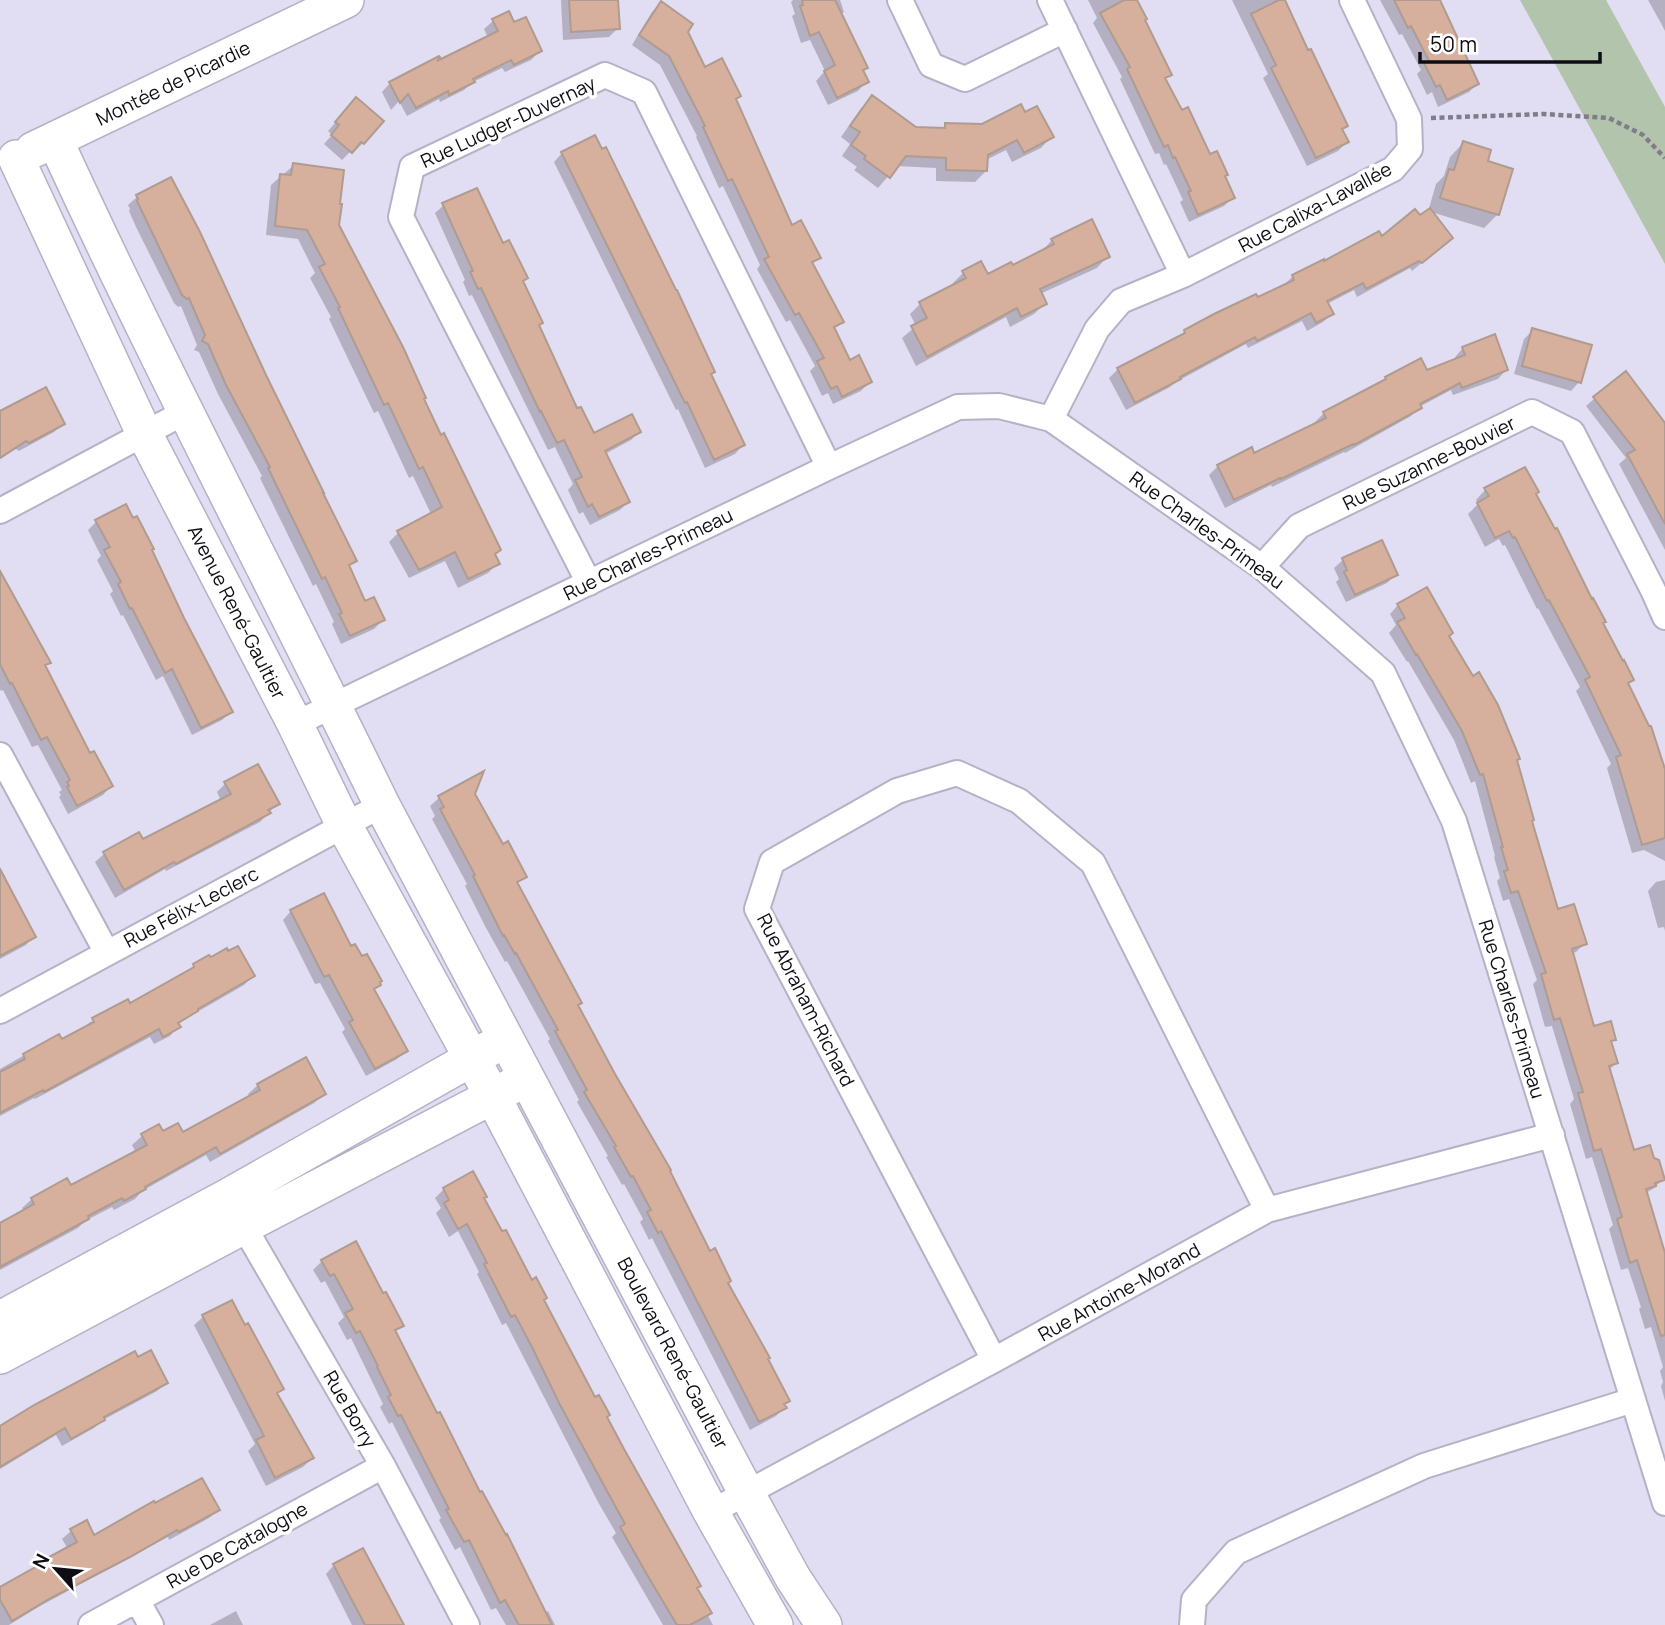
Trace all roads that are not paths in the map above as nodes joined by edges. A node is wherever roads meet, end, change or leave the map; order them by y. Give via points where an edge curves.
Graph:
1 (346, 0) edge
2 (900, 0) edge
3 (1050, 0) edge
4 (1352, 0) edge
5 (1065, 30) junction
6 (55, 140) junction
7 (8, 162) edge
8 (1183, 275) junction
9 (185, 412) junction
10 (1051, 419) junction
11 (144, 433) junction
12 (829, 467) junction
13 (0, 511) edge
14 (1262, 567) junction
15 (589, 583) junction
16 (1665, 617) edge
17 (333, 705) junction
18 (295, 724) junction
19 (0, 755) edge
20 (382, 805) junction
21 (344, 825) junction
22 (107, 953) junction
23 (0, 1011) edge
24 (507, 1038) junction
25 (471, 1058) junction
26 (526, 1079) junction
27 (493, 1097) junction
28 (1552, 1135) junction
29 (1267, 1210) junction
30 (235, 1211) junction
31 (0, 1319) edge
32 (0, 1356) edge
33 (994, 1360) junction
34 (1633, 1399) junction
35 (383, 1466) junction
36 (746, 1492) junction
37 (1665, 1503) edge
38 (711, 1512) junction
39 (137, 1600) junction
40 (91, 1625) edge
41 (151, 1625) edge
42 (467, 1625) edge
43 (775, 1625) edge
44 (824, 1625) edge
45 (1192, 1625) edge

1 - 6 street, Montée de Picardie
2 - 5 street via 931,65 965,79
3 - 5 street
4 - 8 street, Rue Calixa-Lavallée via 1409,119 1410,149 1393,169
5 - 8 street
6 - 7 street, Montée de Picardie
6 - 9 street
7 - 11 street, Avenue René-Gaultier
8 - 10 street, Rue Calixa-Lavallée via 1121,301 1097,329
9 - 11 street
9 - 17 street
10 - 12 street, Rue Charles-Primeau via 999,405 958,407
10 - 14 street, Rue Charles-Primeau
11 - 13 street
11 - 18 street, Avenue René-Gaultier
12 - 15 street, Rue Charles-Primeau
12 - 15 street, Rue Ludger-Duvernay via 644,92 605,75 412,167 401,217
14 - 16 street, Rue Suzanne-Bouvier via 1299,527 1532,412 1572,432
14 - 28 street, Rue Charles-Primeau via 1383,673 1454,821
15 - 17 street, Rue Charles-Primeau
17 - 18 street, Rue Charles-Primeau
17 - 20 street
18 - 21 street, Avenue René-Gaultier
19 - 22 street
20 - 21 street, Rue Félix-Leclerc
20 - 24 street
21 - 22 street, Rue Félix-Leclerc
21 - 25 street, Avenue René-Gaultier
22 - 23 street, Rue Félix-Leclerc
24 - 25 street
24 - 26 street, Boulevard René-Gaultier
25 - 27 street, Boulevard René-Gaultier
25 - 30 street
26 - 27 street
26 - 36 street, Boulevard René-Gaultier
27 - 30 street
27 - 38 street, Boulevard René-Gaultier
28 - 29 street, Rue Antoine-Morand
28 - 34 street, Rue Charles-Primeau
29 - 33 street, Rue Antoine-Morand
29 - 33 street, Rue Abraham-Richard via 1093,863 1019,801 957,773 897,791 772,862 757,909
30 - 31 street
30 - 32 street
30 - 35 street, Rue Borry
33 - 36 street, Rue Antoine-Morand
34 - 37 street, Rue Charles-Primeau
34 - 45 street via 1424,1466 1236,1552 1194,1600
35 - 39 street, Rue De Catalogne
35 - 42 street, Rue Borry
36 - 38 street, Rue Antoine-Morand
36 - 44 street, Boulevard René-Gaultier
38 - 43 street, Boulevard René-Gaultier
39 - 40 street, Rue De Catalogne
39 - 41 street

